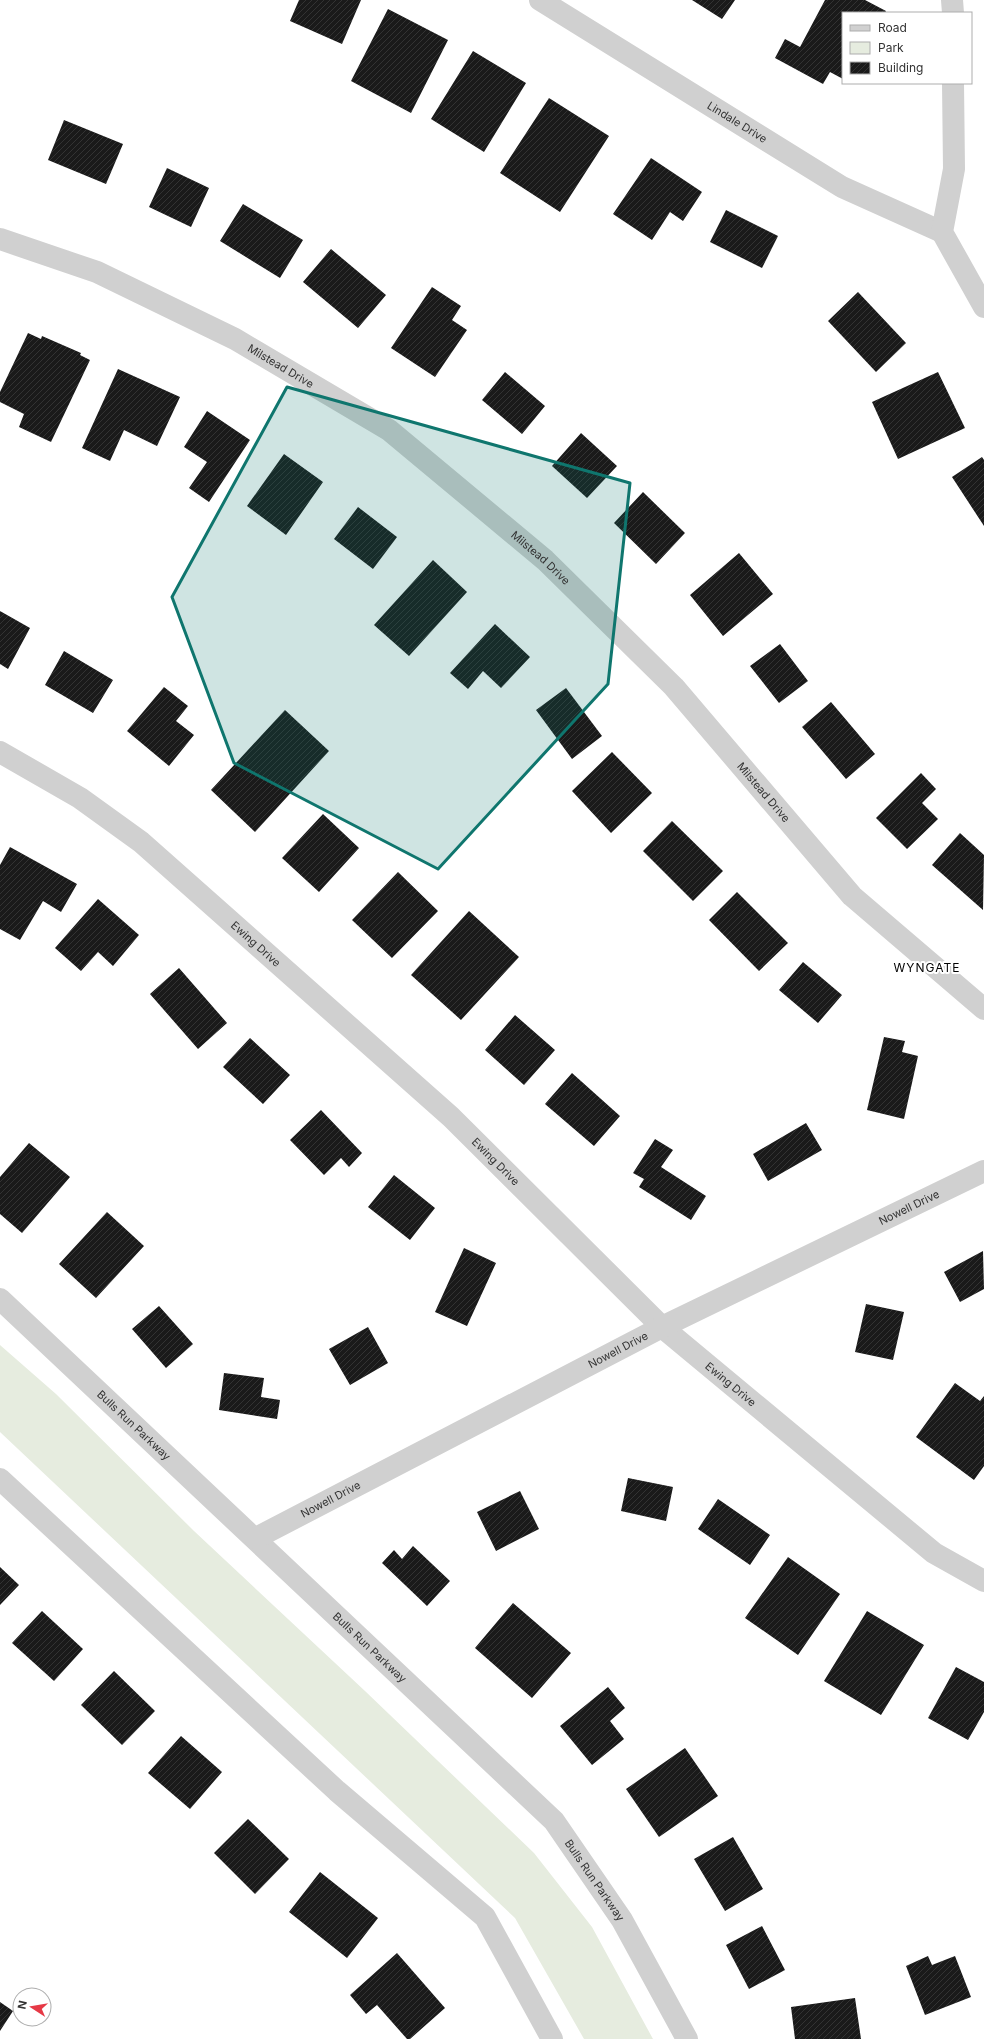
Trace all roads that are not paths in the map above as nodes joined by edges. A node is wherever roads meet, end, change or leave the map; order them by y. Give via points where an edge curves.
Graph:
1 (540, 0) edge
2 (952, 0) edge
3 (953, 12) edge
4 (953, 84) edge
5 (942, 232) junction
6 (0, 239) edge
7 (984, 307) edge
8 (0, 752) edge
9 (984, 1009) edge
10 (984, 1171) edge
11 (0, 1299) edge
12 (662, 1327) junction
13 (0, 1479) edge
14 (256, 1538) junction
15 (984, 1581) edge
16 (552, 2039) edge
17 (687, 2039) edge

1 - 5 street, Lindale Drive via 842,187
2 - 3 street
4 - 5 street via 954,169
5 - 7 street
6 - 9 street, Milstead Drive via 97,272 235,339 389,430 550,565 674,687 852,896
8 - 12 street, Ewing Drive via 80,798 141,842 450,1117
10 - 12 street, Nowell Drive
11 - 14 street, Bulls Run Parkway
12 - 14 street, Nowell Drive
12 - 15 street, Ewing Drive via 934,1553
13 - 16 street via 337,1791 485,1917
14 - 17 street, Bulls Run Parkway via 554,1821 622,1920

